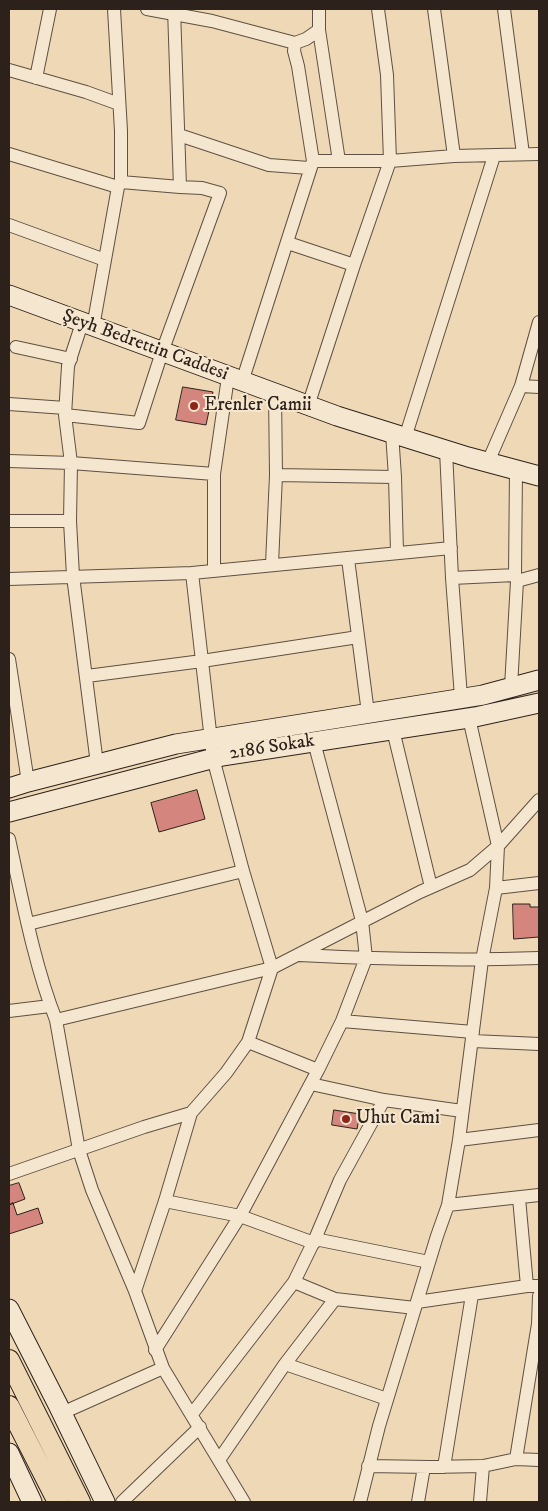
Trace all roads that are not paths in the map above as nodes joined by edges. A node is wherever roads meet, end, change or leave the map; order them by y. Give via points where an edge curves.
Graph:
1 (50, 9) edge
2 (114, 9) edge
3 (147, 9) edge
4 (319, 9) edge
5 (378, 9) edge
6 (434, 9) edge
7 (504, 9) edge
8 (174, 11) edge
9 (212, 15) edge
10 (319, 30) junction
11 (295, 43) junction
12 (9, 70) edge
13 (36, 78) junction
14 (119, 104) junction
15 (179, 135) junction
16 (9, 154) edge
17 (523, 154) junction
18 (539, 154) edge
19 (454, 156) junction
20 (494, 156) junction
21 (339, 161) junction
22 (390, 162) junction
23 (311, 164) junction
24 (119, 185) junction
25 (180, 187) junction
26 (9, 225) edge
27 (288, 244) junction
28 (105, 260) junction
29 (354, 265) junction
30 (9, 295) edge
31 (539, 322) edge
32 (88, 325) junction
33 (16, 347) dead end
34 (162, 352) junction
35 (70, 359) junction
36 (235, 380) junction
37 (521, 386) junction
38 (539, 388) edge
39 (275, 394) junction
40 (9, 404) edge
41 (308, 406) junction
42 (64, 411) junction
43 (399, 436) junction
44 (446, 450) junction
45 (9, 461) edge
46 (488, 462) junction
47 (71, 463) junction
48 (516, 470) junction
49 (214, 474) junction
50 (276, 475) junction
51 (539, 476) edge
52 (396, 477) junction
53 (9, 521) edge
54 (70, 521) junction
55 (451, 548) junction
56 (397, 552) junction
57 (348, 559) junction
58 (272, 564) junction
59 (214, 570) junction
60 (192, 573) junction
61 (539, 575) edge
62 (74, 576) junction
63 (452, 578) junction
64 (516, 578) junction
65 (9, 579) edge
66 (358, 637) junction
67 (9, 659) edge
68 (202, 661) junction
69 (87, 676) junction
70 (539, 680) edge
71 (511, 687) junction
72 (461, 697) junction
73 (539, 703) edge
74 (368, 713) junction
75 (469, 718) junction
76 (393, 730) junction
77 (209, 738) junction
78 (314, 742) junction
79 (213, 758) junction
80 (97, 764) junction
81 (28, 782) junction
82 (9, 788) edge
83 (539, 800) edge
84 (9, 812) edge
85 (9, 839) edge
86 (498, 846) junction
87 (243, 871) junction
88 (539, 883) edge
89 (432, 887) junction
90 (496, 888) junction
91 (362, 921) junction
92 (28, 924) junction
93 (298, 955) junction
94 (366, 958) junction
95 (539, 958) edge
96 (482, 960) junction
97 (272, 968) junction
98 (50, 1006) junction
99 (9, 1011) edge
100 (56, 1020) junction
101 (342, 1021) junction
102 (473, 1037) junction
103 (248, 1042) junction
104 (539, 1044) edge
105 (318, 1070) junction
106 (311, 1084) junction
107 (384, 1100) junction
108 (462, 1111) junction
109 (191, 1112) junction
110 (539, 1130) edge
111 (458, 1140) junction
112 (79, 1150) junction
113 (9, 1174) edge
114 (539, 1195) edge
115 (519, 1198) junction
116 (165, 1201) junction
117 (448, 1205) junction
118 (240, 1216) junction
119 (315, 1241) junction
120 (429, 1262) junction
121 (294, 1282) junction
122 (533, 1286) edge
123 (135, 1291) junction
124 (472, 1295) junction
125 (539, 1296) edge
126 (334, 1299) junction
127 (416, 1305) junction
128 (9, 1308) edge
129 (538, 1324) edge
130 (155, 1350) junction
131 (9, 1360) edge
132 (286, 1364) junction
133 (163, 1368) junction
134 (387, 1399) junction
135 (9, 1406) edge
136 (62, 1413) junction
137 (192, 1414) junction
138 (200, 1427) junction
139 (9, 1453) edge
140 (516, 1459) junction
141 (220, 1460) junction
142 (539, 1460) edge
143 (368, 1466) junction
144 (483, 1466) junction
145 (424, 1467) junction
146 (444, 1467) junction
147 (32, 1502) edge
148 (58, 1502) edge
149 (80, 1502) edge
150 (105, 1502) edge
151 (122, 1502) edge
152 (244, 1502) edge
153 (360, 1502) edge
154 (418, 1502) edge
155 (480, 1502) edge

1 - 13 street
2 - 14 street
3 - 8 street
4 - 10 street
5 - 22 street via 387,75
6 - 19 street
7 - 17 street
8 - 9 street
8 - 15 street
9 - 11 street
10 - 11 street
10 - 21 street
11 - 23 street
12 - 13 street
13 - 14 street
14 - 24 street
15 - 23 street via 269,165
15 - 25 street
16 - 24 street
17 - 18 street
17 - 20 street
19 - 20 street
19 - 22 street
20 - 43 street
21 - 22 street
21 - 23 street
22 - 29 street
23 - 27 street
24 - 25 street
24 - 28 street
25 - 34 street via 220,193
26 - 28 street
27 - 29 street
27 - 36 street
28 - 32 street
29 - 41 street
30 - 32 main road, Şeyh Bedrettin Caddesi
31 - 37 street
32 - 34 main road, Şeyh Bedrettin Caddesi
32 - 35 street
33 - 35 street
34 - 36 main road, Şeyh Bedrettin Caddesi
34 - 42 street via 139,423
35 - 42 street
36 - 39 main road, Şeyh Bedrettin Caddesi
36 - 49 street
37 - 38 street
37 - 46 street
39 - 41 main road, Şeyh Bedrettin Caddesi
39 - 50 street
40 - 42 street
41 - 43 main road, Şeyh Bedrettin Caddesi
42 - 47 street
43 - 44 main road, Şeyh Bedrettin Caddesi
43 - 52 street
44 - 46 main road, Şeyh Bedrettin Caddesi
44 - 55 street
45 - 47 street
46 - 48 main road, Şeyh Bedrettin Caddesi
47 - 49 street
47 - 54 street
48 - 51 main road, Şeyh Bedrettin Caddesi
48 - 64 street
49 - 59 street
50 - 52 street
50 - 58 street
52 - 56 street
53 - 54 street
54 - 62 street
55 - 56 street
55 - 63 street
56 - 57 street
57 - 58 street
57 - 66 street
58 - 59 street
59 - 60 street
60 - 62 street
60 - 68 street
61 - 64 street
62 - 65 street
62 - 69 street
63 - 64 street
63 - 72 street
64 - 71 street
66 - 68 street
66 - 74 street
67 - 81 street
68 - 69 street
68 - 77 street
69 - 80 street
70 - 71 main road, 2186 Sokak
71 - 72 main road, 2186 Sokak
72 - 74 main road, 2186 Sokak
73 - 75 main road, 2186 Sokak
74 - 77 main road, 2186 Sokak
75 - 76 main road, 2186 Sokak
75 - 86 street
76 - 78 main road, 2186 Sokak
76 - 89 street
77 - 79 street
77 - 80 main road, 2186 Sokak
78 - 79 main road, 2186 Sokak
78 - 91 street
79 - 84 main road, 2186 Sokak
79 - 87 street
80 - 81 main road, 2186 Sokak
81 - 82 main road, 2186 Sokak
83 - 86 street
85 - 92 street
86 - 89 street via 470,870
86 - 90 street
87 - 92 street
87 - 97 street
88 - 90 street
89 - 91 street
90 - 96 street
91 - 93 street
91 - 94 street
92 - 98 street
93 - 94 street
93 - 97 street
94 - 96 street
94 - 101 street
95 - 96 street
96 - 102 street
97 - 100 street
97 - 103 street
98 - 99 street
98 - 100 street
100 - 112 street
101 - 102 street
101 - 105 street
102 - 104 street
102 - 108 street
103 - 105 street
103 - 109 street via 226,1073
105 - 106 street
106 - 107 street
106 - 118 street
107 - 108 street
107 - 119 street via 340,1180
108 - 111 street
109 - 112 street
109 - 116 street
110 - 111 street
111 - 117 street
112 - 113 street
112 - 123 street via 92,1190
114 - 115 street
115 - 117 street
115 - 122 street
116 - 118 street
116 - 123 street
117 - 120 street
118 - 119 street
118 - 130 street
119 - 120 street
119 - 121 street
120 - 127 street
121 - 126 street
121 - 137 street
122 - 124 street
123 - 130 street
124 - 127 street
124 - 146 street
125 - 129 street
126 - 127 street
126 - 132 street
127 - 134 street
128 - 136 main road
129 - 140 street
130 - 133 street
131 - 149 main road
132 - 134 street
132 - 141 street
133 - 136 street
133 - 137 street
134 - 143 street
135 - 148 main road
136 - 150 main road
137 - 138 street
138 - 141 street
138 - 151 street
139 - 147 main road
140 - 142 street
140 - 144 street
141 - 152 street
143 - 145 street
143 - 153 street
144 - 146 street
144 - 155 street
145 - 146 street
145 - 154 street

